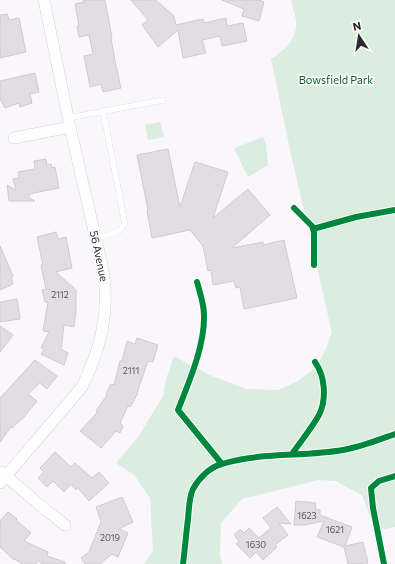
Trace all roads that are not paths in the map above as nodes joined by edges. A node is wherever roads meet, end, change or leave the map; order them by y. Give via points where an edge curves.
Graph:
1 (44, 0) edge
2 (164, 100) dead end
3 (103, 111) junction
4 (69, 122) junction
5 (14, 138) dead end
6 (96, 238) junction
7 (2, 477) edge
8 (65, 525) dead end

1 - 4 street, 56 Avenue
2 - 3 lane
3 - 4 lane
3 - 6 lane via 125,224 119,231
4 - 5 street
4 - 6 street, 56 Avenue
6 - 7 street, 56 Avenue via 106,288 106,303 98,347 91,368 82,387
7 - 8 street

